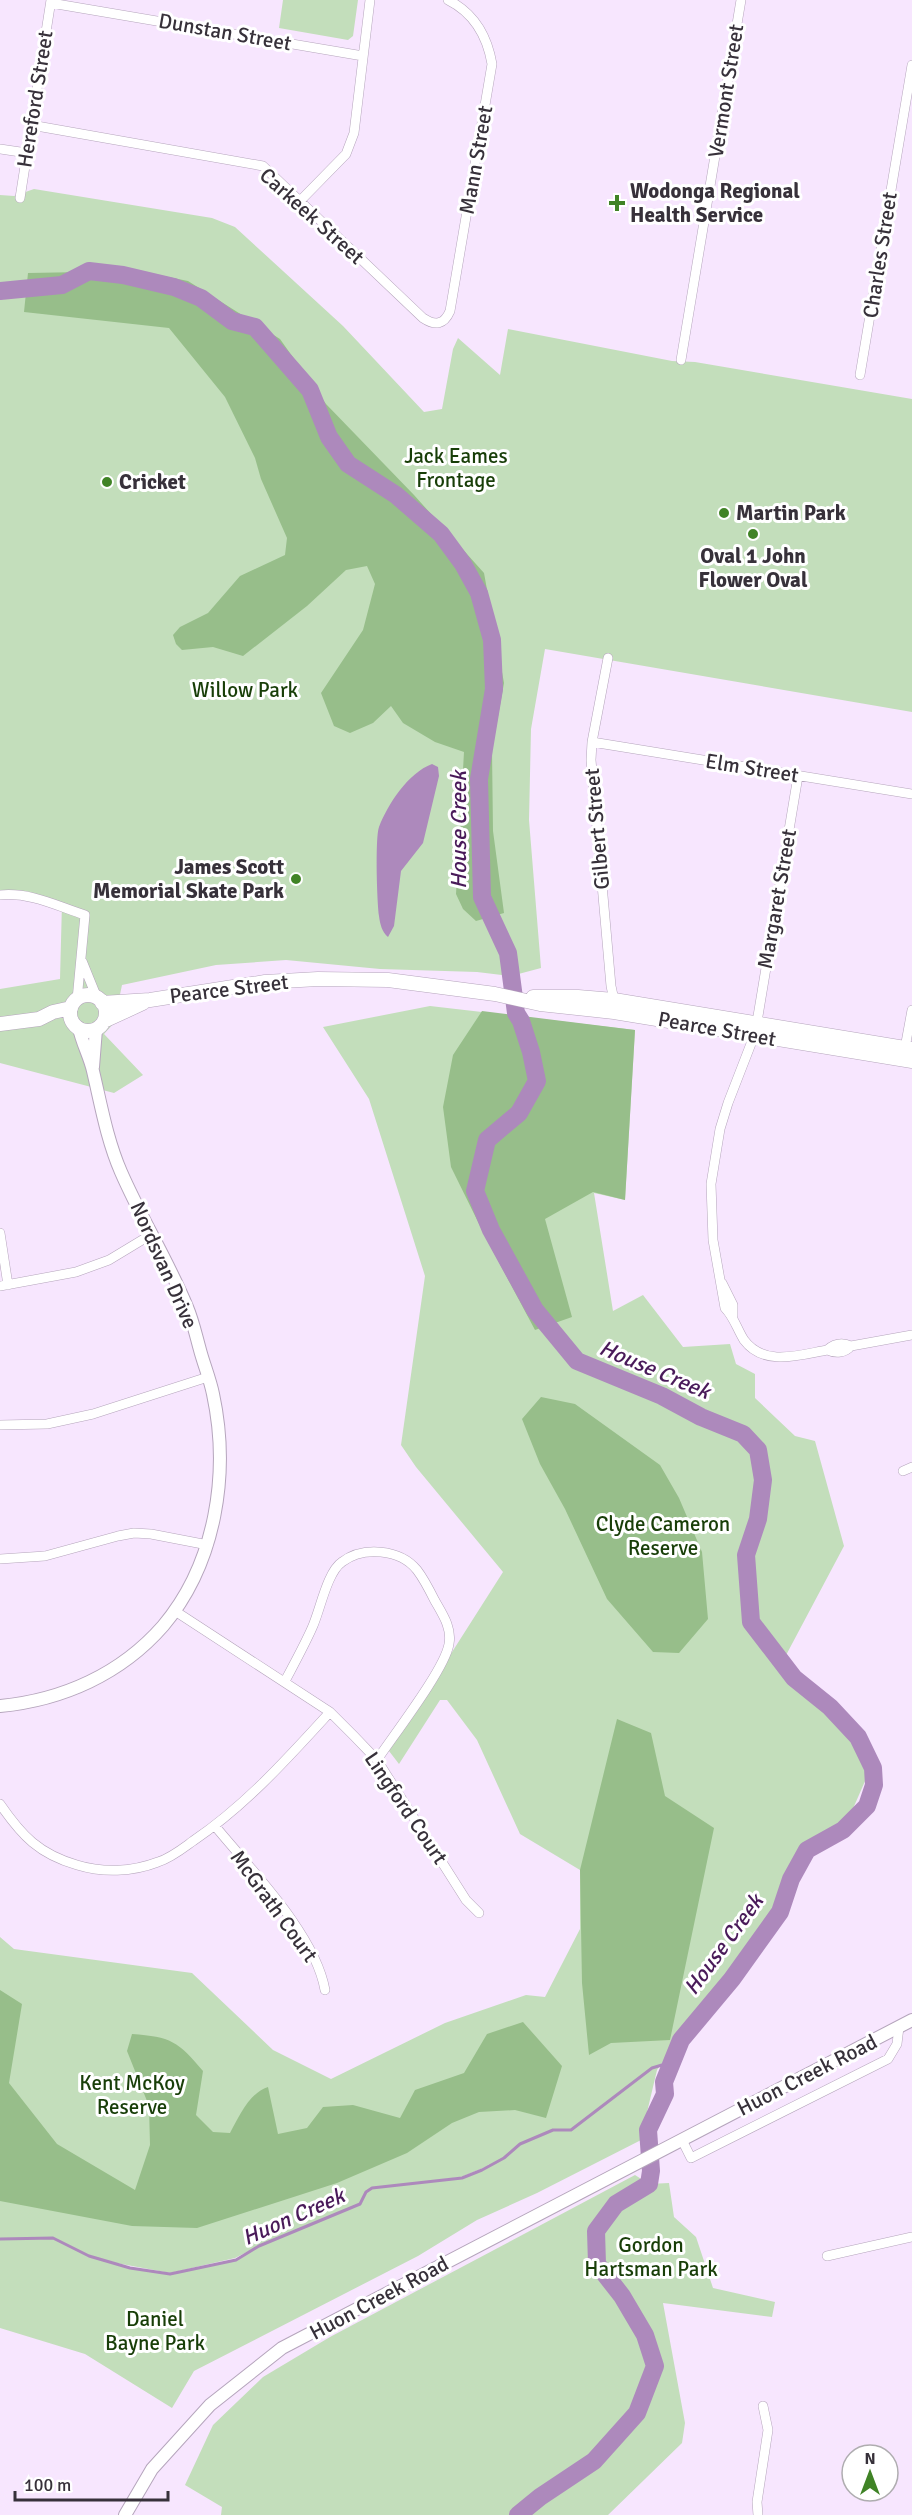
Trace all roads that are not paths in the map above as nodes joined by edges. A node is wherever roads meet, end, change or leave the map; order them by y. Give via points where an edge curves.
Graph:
1 (370, 0) edge
2 (448, 0) edge
3 (741, 0) edge
4 (51, 1) edge
5 (464, 3) edge
6 (363, 56) junction
7 (912, 64) edge
8 (31, 125) junction
9 (0, 149) edge
10 (27, 153) junction
11 (20, 198) dead end
12 (299, 202) junction
13 (431, 323) joint
14 (681, 360) dead end
15 (860, 375) dead end
16 (608, 658) dead end
17 (592, 742) junction
18 (798, 776) junction
19 (912, 794) edge
20 (0, 895) edge
21 (81, 959) junction
22 (100, 1000) junction
23 (150, 1000) junction
24 (74, 1004) junction
25 (614, 1006) junction
26 (912, 1010) edge
27 (39, 1019) junction
28 (0, 1024) edge
29 (100, 1025) junction
30 (77, 1026) junction
31 (755, 1029) junction
32 (910, 1053) edge
33 (93, 1069) junction
34 (0, 1233) edge
35 (152, 1234) junction
36 (4, 1286) edge
37 (912, 1335) edge
38 (208, 1377) junction
39 (0, 1425) edge
40 (208, 1545) junction
41 (0, 1559) edge
42 (175, 1611) junction
43 (285, 1681) junction
44 (0, 1706) edge
45 (330, 1712) junction
46 (377, 1760) junction
47 (0, 1804) edge
48 (215, 1826) junction
49 (479, 1913) dead end
50 (325, 1990) dead end
51 (912, 2020) edge
52 (900, 2027) junction
53 (682, 2140) junction
54 (912, 2237) edge
55 (827, 2256) dead end
56 (763, 2406) dead end
57 (125, 2515) edge
58 (758, 2515) edge

1 - 6 street
2 - 5 street, Mann Street
3 - 14 street, Vermont Street
4 - 6 street, Dunstan Street
4 - 8 street, Hereford Street
5 - 13 street, Mann Street via 485,36 491,75 450,311 447,319
6 - 12 street via 354,133 346,154
7 - 15 street, Charles Street
8 - 10 street, Hereford Street
8 - 12 street, Carkeek Street via 263,166
9 - 10 street
10 - 11 street, Hereford Street
12 - 13 street, Carkeek Street
16 - 17 street, Gilbert Street
17 - 18 street, Elm Street
17 - 25 street, Gilbert Street
18 - 19 street, Elm Street
18 - 31 street, Margaret Street
20 - 21 street via 26,896 85,915
21 - 22 street
21 - 24 street
22 - 23 main road, Pearce Street
22 - 24 main road via 86,996
22 - 29 main road via 106,1010
23 - 25 main road, Pearce Street via 240,985 318,978 388,980
23 - 29 main road, Pearce Street
24 - 27 main road
24 - 30 main road via 71,1019
25 - 31 main road, Pearce Street
26 - 32 street
27 - 28 main road
27 - 30 main road
29 - 30 main road via 88,1031
29 - 33 street, Nordsvan Drive
30 - 33 street, Nordsvan Drive
31 - 32 main road, Pearce Street
31 - 37 street, Margaret Street via 720,1129 711,1184 713,1240 733,1316 749,1346 763,1355 784,1358 827,1350 846,1351 851,1346
33 - 35 street, Nordsvan Drive via 103,1119 121,1171
34 - 36 street
35 - 36 street via 109,1260 76,1272
35 - 38 street, Nordsvan Drive via 188,1309
38 - 39 street via 93,1414 47,1424
38 - 40 street, Nordsvan Drive via 219,1455 217,1503
40 - 41 street via 134,1533 45,1556
40 - 42 street, Nordsvan Drive
42 - 43 street, Lingford Court
42 - 44 street, Nordsvan Drive via 123,1663 93,1681 60,1695
43 - 45 street, Lingford Court
43 - 46 street via 341,1562 371,1552 394,1554 409,1562 445,1618 449,1646
45 - 46 street, Lingford Court
45 - 48 street via 271,1778
46 - 49 street, Lingford Court via 466,1900
47 - 48 street via 27,1839 44,1853 99,1870 158,1863
48 - 50 street, McGrath Court via 309,1947
51 - 52 street, Huon Creek Road
52 - 53 street, Huon Creek Road
52 - 53 street, Huon Creek Road via 897,2044 888,2059 691,2158
53 - 57 street, Huon Creek Road via 282,2348 210,2405 152,2469
54 - 55 street
56 - 58 street via 768,2430

